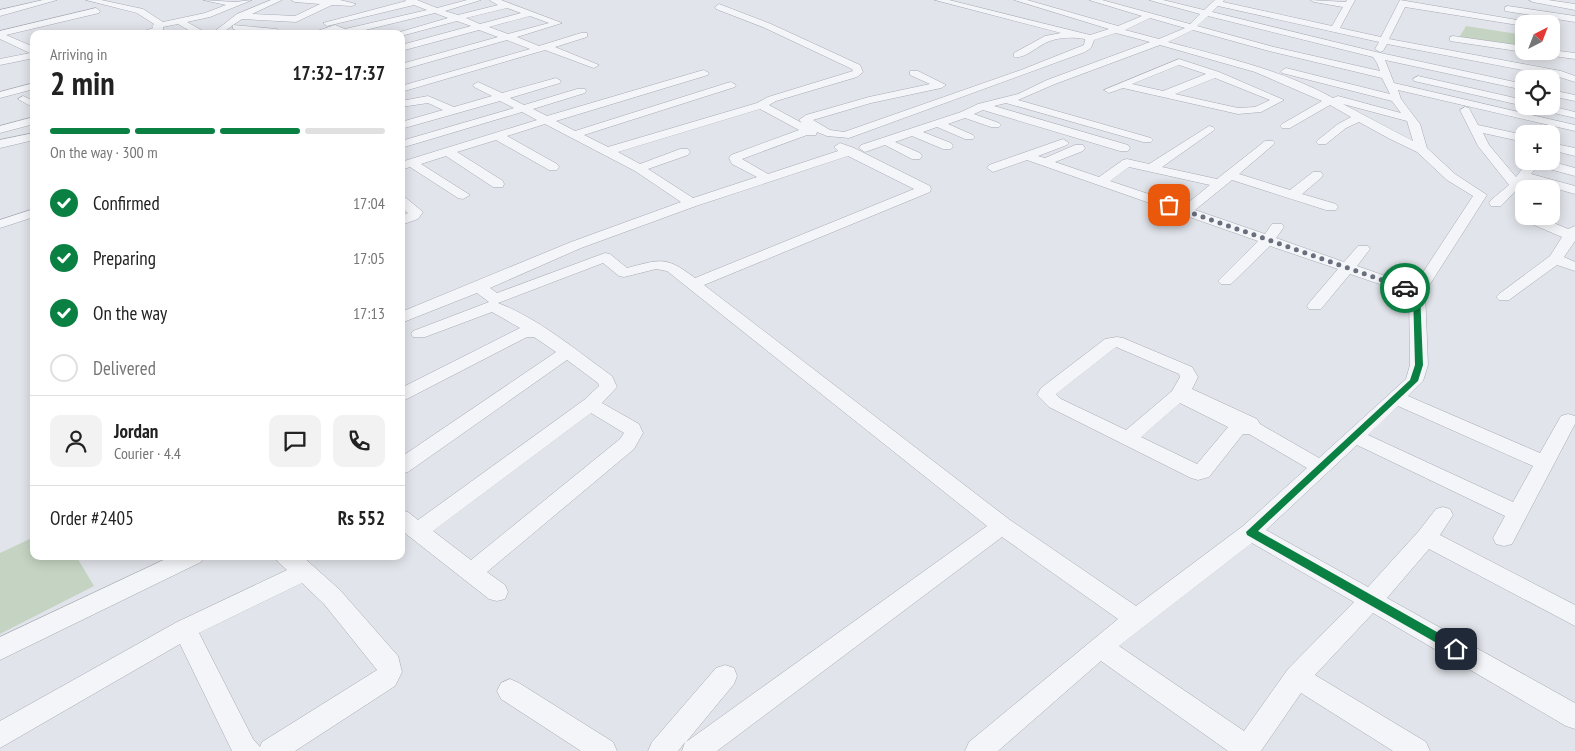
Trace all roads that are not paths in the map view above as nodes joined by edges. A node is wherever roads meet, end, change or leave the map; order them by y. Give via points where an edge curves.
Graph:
1 (23, 0) edge
2 (53, 0) edge
3 (90, 0) edge
4 (130, 0) edge
5 (207, 0) edge
6 (248, 0) edge
7 (278, 0) edge
8 (301, 0) edge
9 (361, 0) edge
10 (430, 0) edge
11 (477, 0) edge
12 (494, 0) edge
13 (939, 0) edge
14 (1018, 0) edge
15 (1049, 0) edge
16 (1093, 0) edge
17 (1157, 0) edge
18 (1314, 0) edge
19 (1533, 0) edge
20 (1401, 1) edge
21 (333, 2) edge
22 (991, 2) dead end
23 (1218, 2) edge
24 (1349, 3) edge
25 (113, 4) junction
26 (237, 4) junction
27 (352, 4) junction
28 (1036, 4) junction
29 (417, 5) edge
30 (507, 5) junction
31 (1009, 6) dead end
32 (1575, 6) edge
33 (1, 7) edge
34 (1498, 7) dead end
35 (719, 8) dead end
36 (973, 8) junction
37 (224, 10) junction
38 (437, 10) junction
39 (58, 11) dead end
40 (96, 11) dead end
41 (1528, 12) junction
42 (531, 13) junction
43 (1092, 14) dead end
44 (1207, 14) junction
45 (1460, 14) junction
46 (244, 15) junction
47 (1150, 15) junction
48 (1529, 15) edge
49 (104, 18) dead end
50 (271, 18) junction
51 (458, 18) junction
52 (1075, 19) junction
53 (1575, 19) edge
54 (180, 21) junction
55 (447, 21) junction
56 (1515, 22) edge
57 (0, 26) edge
58 (331, 26) junction
59 (225, 27) junction
60 (480, 27) junction
61 (1193, 27) junction
62 (163, 29) edge
63 (55, 30) edge
64 (195, 30) edge
65 (221, 30) edge
66 (262, 30) edge
67 (322, 30) edge
68 (340, 30) edge
69 (354, 30) edge
70 (1117, 30) junction
71 (1334, 30) junction
72 (1515, 31) edge
73 (405, 32) edge
74 (1075, 34) junction
75 (0, 35) edge
76 (584, 35) dead end
77 (30, 36) edge
78 (508, 37) junction
79 (1090, 38) junction
80 (15, 41) junction
81 (1160, 42) junction
82 (1258, 45) junction
83 (0, 46) edge
84 (405, 47) edge
85 (1515, 47) edge
86 (543, 48) junction
87 (1381, 48) junction
88 (30, 49) edge
89 (1206, 54) junction
90 (1450, 54) junction
91 (1560, 54) edge
92 (1016, 55) dead end
93 (1123, 56) junction
94 (1575, 56) edge
95 (30, 59) edge
96 (405, 59) edge
97 (1226, 60) junction
98 (0, 62) edge
99 (1178, 62) junction
100 (415, 63) junction
101 (594, 65) dead end
102 (405, 66) edge
103 (1162, 68) junction
104 (1281, 70) dead end
105 (704, 73) dead end
106 (914, 73) dead end
107 (1215, 74) junction
108 (1298, 75) junction
109 (443, 76) junction
110 (1575, 79) edge
111 (556, 81) dead end
112 (1289, 82) junction
113 (1394, 82) junction
114 (730, 85) dead end
115 (940, 85) junction
116 (1122, 85) junction
117 (1515, 85) edge
118 (478, 86) dead end
119 (30, 87) edge
120 (1183, 87) junction
121 (1247, 87) junction
122 (405, 88) edge
123 (1109, 90) dead end
124 (581, 91) dead end
125 (967, 92) junction
126 (899, 93) junction
127 (4, 94) edge
128 (1316, 94) junction
129 (1560, 95) edge
130 (1163, 96) junction
131 (30, 97) edge
132 (500, 98) junction
133 (1575, 98) edge
134 (23, 99) junction
135 (1002, 101) junction
136 (1328, 102) junction
137 (1515, 102) edge
138 (30, 103) edge
139 (405, 103) edge
140 (855, 103) junction
141 (1287, 103) junction
142 (761, 105) junction
143 (930, 105) junction
144 (982, 106) junction
145 (521, 109) junction
146 (1464, 110) junction
147 (1560, 110) edge
148 (453, 111) junction
149 (1309, 113) junction
150 (1574, 113) edge
151 (965, 114) junction
152 (1359, 118) junction
153 (1410, 119) junction
154 (30, 120) edge
155 (890, 120) junction
156 (545, 121) junction
157 (937, 123) junction
158 (1, 124) edge
159 (405, 125) edge
160 (995, 125) dead end
161 (1521, 125) edge
162 (1286, 126) dead end
163 (1473, 127) junction
164 (1575, 128) edge
165 (1209, 129) dead end
166 (808, 131) junction
167 (912, 132) junction
168 (1560, 134) edge
169 (573, 135) junction
170 (498, 136) junction
171 (30, 137) edge
172 (969, 137) dead end
173 (1515, 137) edge
174 (1575, 137) edge
175 (1147, 140) dead end
176 (885, 141) junction
177 (1322, 142) dead end
178 (1063, 143) dead end
179 (1269, 143) dead end
180 (0, 144) edge
181 (405, 144) edge
182 (948, 146) dead end
183 (865, 148) dead end
184 (1079, 148) dead end
185 (1124, 148) dead end
186 (1560, 148) edge
187 (1421, 149) junction
188 (850, 151) junction
189 (448, 152) junction
190 (606, 152) junction
191 (684, 152) dead end
192 (1575, 152) edge
193 (916, 156) dead end
194 (1027, 156) junction
195 (1043, 162) junction
196 (406, 165) edge
197 (553, 167) dead end
198 (639, 168) junction
199 (994, 168) dead end
200 (1152, 168) junction
201 (1560, 168) edge
202 (1575, 172) edge
203 (1013, 174) dead end
204 (1317, 175) dead end
205 (767, 178) junction
206 (1224, 179) junction
207 (1519, 180) edge
208 (1100, 182) junction
209 (498, 184) dead end
210 (1515, 184) edge
211 (1560, 188) edge
212 (1575, 190) edge
213 (463, 195) dead end
214 (1292, 195) junction
215 (1488, 199) junction
216 (691, 202) junction
217 (405, 204) edge
218 (1331, 207) dead end
219 (1186, 211) junction
220 (1515, 212) edge
221 (30, 214) edge
222 (405, 219) edge
223 (0, 224) edge
224 (1548, 225) edge
225 (1277, 227) dead end
226 (1573, 234) edge
227 (1268, 240) junction
228 (1363, 249) dead end
229 (1556, 259) junction
230 (1575, 267) edge
231 (1347, 268) junction
232 (1226, 282) dead end
233 (692, 285) junction
234 (479, 287) junction
235 (1417, 292) junction
236 (1504, 297) dead end
237 (1315, 306) dead end
238 (407, 315) edge
239 (538, 332) junction
240 (418, 334) dead end
241 (567, 352) junction
242 (1180, 393) junction
243 (405, 394) edge
244 (1396, 398) junction
245 (590, 404) junction
246 (1568, 420) dead end
247 (1247, 427) junction
248 (1354, 436) junction
249 (1127, 439) junction
250 (405, 464) edge
251 (1544, 464) junction
252 (1320, 468) junction
253 (1518, 512) junction
254 (1443, 515) dead end
255 (410, 524) edge
256 (1002, 526) junction
257 (1251, 532) junction
258 (1426, 538) junction
259 (1504, 538) dead end
260 (185, 560) edge
261 (291, 560) edge
262 (305, 572) junction
263 (472, 572) junction
264 (498, 592) dead end
265 (1371, 600) junction
266 (1575, 616) edge
267 (1136, 619) junction
268 (186, 629) junction
269 (1100, 647) junction
270 (0, 649) edge
271 (725, 676) dead end
272 (1297, 677) junction
273 (510, 691) dead end
274 (1575, 717) edge
275 (0, 735) edge
276 (1247, 750) edge
277 (248, 751) edge
278 (271, 751) edge
279 (604, 751) edge
280 (661, 751) edge
281 (695, 751) edge
282 (978, 751) edge
283 (1416, 751) edge

1 - 33 street
2 - 33 street via 15,9
3 - 25 street
4 - 25 street
5 - 26 street
6 - 26 street
7 - 46 street
8 - 21 street
8 - 50 street
9 - 27 street
10 - 29 street
11 - 38 street
12 - 30 street
13 - 36 street
14 - 28 street
15 - 28 street
16 - 47 street
17 - 44 street
18 - 24 street
19 - 32 street
20 - 45 street
20 - 87 street
21 - 27 street
21 - 50 street via 296,19
22 - 36 street
23 - 44 street
23 - 71 street via 1264,10
24 - 71 street
25 - 62 street via 140,12
26 - 37 street
27 - 58 street via 329,18
28 - 52 street
29 - 38 street
29 - 55 street
29 - 58 street
29 - 69 street
30 - 42 street
30 - 51 street
31 - 52 street
34 - 41 street
35 - 142 street via 768,26 857,67 858,72 853,75
36 - 74 street
37 - 46 street
37 - 54 street
38 - 51 street
39 - 57 street
40 - 75 street
41 - 48 street
41 - 53 street
42 - 60 street
42 - 78 street via 558,23
43 - 52 street
44 - 61 street
44 - 87 street
45 - 56 street
45 - 72 street via 1458,22
46 - 50 street
46 - 59 street
47 - 61 street
47 - 70 street
49 - 63 street
51 - 55 street
51 - 60 street
52 - 70 street
54 - 62 street
54 - 64 street
55 - 73 street
58 - 67 street
58 - 68 street
59 - 65 street
59 - 66 street
60 - 78 street
60 - 84 street
61 - 81 street
61 - 82 street
70 - 79 street
70 - 81 street
71 - 87 street
74 - 79 street
74 - 92 street via 1048,38
75 - 80 street
76 - 86 street
77 - 80 street
78 - 86 street
78 - 100 street
79 - 125 street via 1088,46 1082,50
80 - 83 street
80 - 88 street
81 - 89 street
81 - 93 street
82 - 97 street
82 - 113 street
85 - 90 street via 1454,34
86 - 101 street
86 - 109 street
87 - 90 street
87 - 113 street
87 - 117 street
89 - 97 street
89 - 99 street
90 - 110 street
91 - 94 street
93 - 103 street
93 - 135 street
95 - 98 street via 22,57
96 - 100 street
97 - 112 street
99 - 103 street
99 - 107 street
100 - 102 street
100 - 109 street
103 - 116 street
104 - 108 street
105 - 156 street
106 - 115 street
107 - 120 street
107 - 121 street
108 - 112 street
108 - 113 street
109 - 122 street
111 - 132 street
112 - 128 street
113 - 137 street
113 - 146 street
113 - 153 street
113 - 164 street
114 - 169 street
115 - 125 street
115 - 126 street
116 - 123 street
116 - 130 street
118 - 132 street
119 - 127 street
120 - 121 street via 1218,100
120 - 130 street
121 - 141 street
124 - 145 street
125 - 135 street
125 - 143 street
126 - 140 street
126 - 143 street
127 - 134 street
128 - 136 street
128 - 153 street
129 - 133 street
130 - 141 street via 1244,111
131 - 134 street
132 - 145 street
132 - 148 street
134 - 138 street
135 - 144 street
135 - 175 street
136 - 149 street
136 - 152 street
139 - 148 street via 430,98
140 - 155 street
140 - 155 street via 805,120 827,133 845,136
141 - 149 street
142 - 166 street
142 - 190 street
143 - 155 street
144 - 151 street
144 - 185 street
145 - 156 street
145 - 181 street
146 - 161 street
146 - 163 street
147 - 150 street
148 - 159 street
149 - 162 street
151 - 157 street
151 - 160 street
152 - 177 street via 1342,126
152 - 187 street
153 - 187 street
154 - 158 street
156 - 169 street
156 - 170 street
157 - 167 street
157 - 172 street
163 - 173 street
163 - 207 street via 1489,153
165 - 200 street
166 - 188 street
166 - 205 street via 735,158
167 - 176 street
167 - 182 street
168 - 174 street
169 - 190 street
170 - 189 street
170 - 197 street
171 - 180 street
176 - 183 street
176 - 193 street
178 - 194 street
179 - 206 street
184 - 195 street
186 - 192 street
187 - 215 street via 1451,177
188 - 205 street
188 - 233 street via 925,189
189 - 196 street
189 - 209 street
190 - 198 street
191 - 198 street
194 - 195 street
194 - 199 street
195 - 203 street
195 - 208 street
196 - 213 street
198 - 216 street
200 - 206 street
200 - 208 street via 1127,163
201 - 202 street
204 - 214 street
205 - 216 street
206 - 214 street
206 - 219 street
208 - 219 street
210 - 215 street
211 - 212 street
214 - 218 street
215 - 220 street
215 - 235 street
216 - 234 street via 576,245
217 - 222 street via 416,212
219 - 227 street
221 - 223 street
224 - 226 street
225 - 227 street
226 - 229 street
227 - 231 street
227 - 232 street
228 - 231 street
229 - 230 street
229 - 236 street
231 - 235 street
231 - 237 street
233 - 234 street via 671,267 656,265 624,273 605,257 495,299
233 - 256 street
234 - 238 street
235 - 244 street via 1419,365 1414,381
239 - 240 street via 492,306
239 - 241 street
239 - 243 street via 524,332 512,337
241 - 245 street via 606,380 608,386
241 - 250 street
242 - 247 street
242 - 249 street
242 - 249 street via 1189,377 1186,371 1117,342 1111,343 1047,392 1048,399
244 - 248 street
244 - 251 street
245 - 255 street
245 - 263 street via 632,429 634,433 627,444
246 - 251 street
247 - 249 street via 1202,472
247 - 252 street
248 - 252 street
248 - 253 street
251 - 253 street
252 - 257 street
253 - 259 street
254 - 258 street
255 - 263 street
256 - 267 street
256 - 281 street
257 - 265 street
257 - 267 street
258 - 265 street
258 - 266 street
260 - 270 street
261 - 262 street
262 - 268 street
262 - 278 street via 351,618 389,664 390,672 386,678
263 - 264 street
265 - 272 street
265 - 274 street
267 - 269 street
268 - 275 street
268 - 277 street
269 - 276 street
269 - 282 street
271 - 280 street
272 - 276 street
272 - 283 street
273 - 279 street

